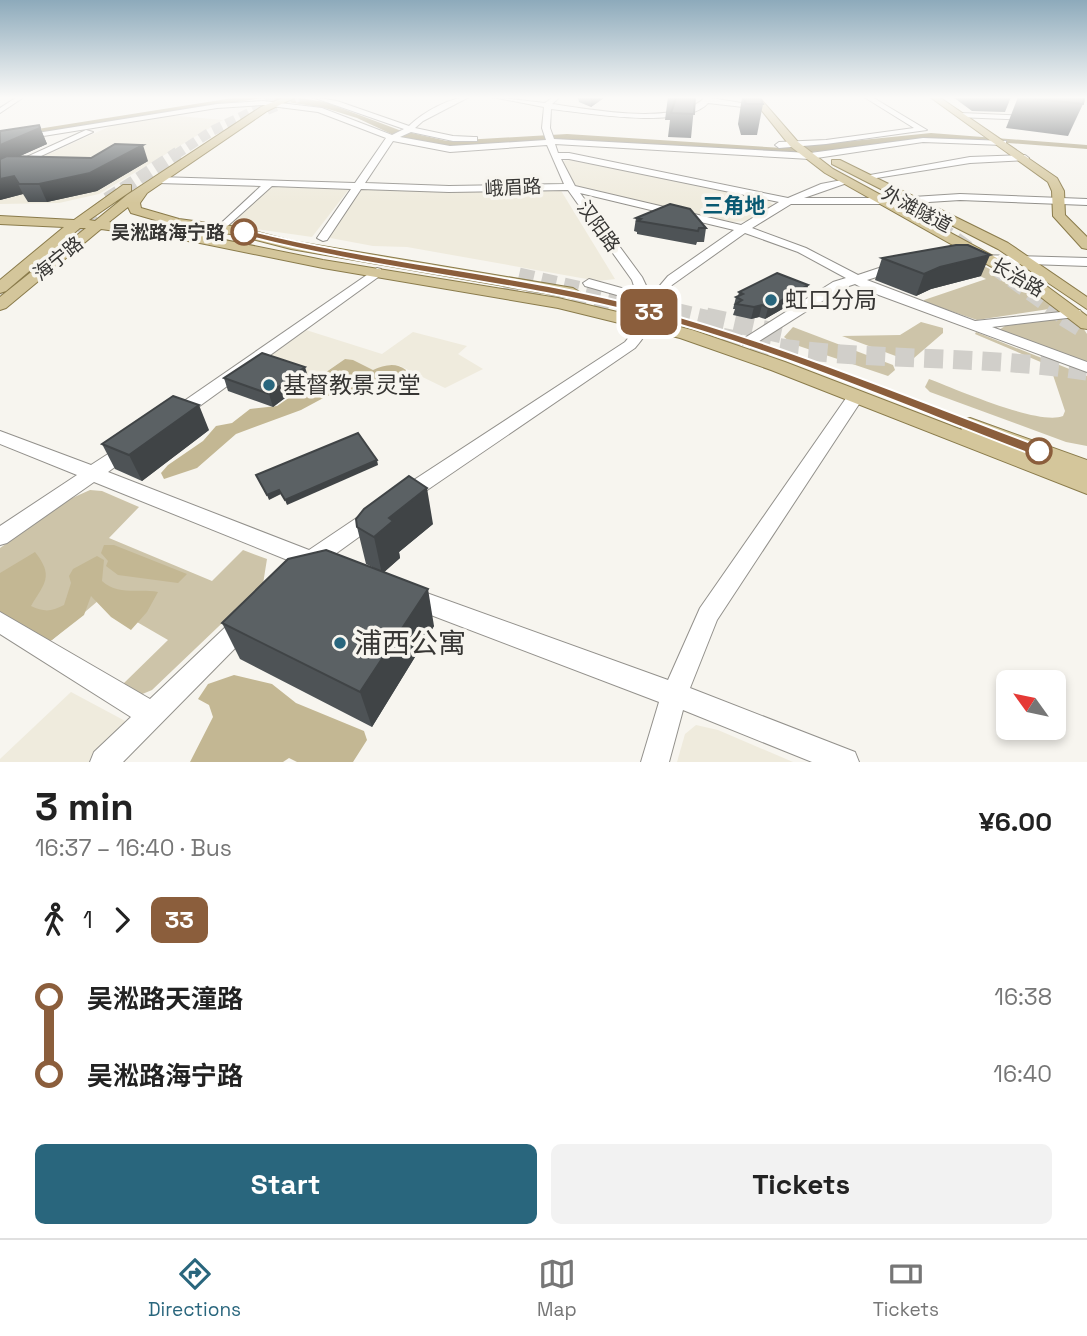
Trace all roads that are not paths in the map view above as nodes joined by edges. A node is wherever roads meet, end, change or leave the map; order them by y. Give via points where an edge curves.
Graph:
1 (52, 133) edge
2 (88, 133) edge
3 (222, 133) edge
4 (227, 133) edge
5 (395, 133) edge
6 (547, 133) edge
7 (789, 133) edge
8 (794, 133) edge
9 (909, 133) edge
10 (946, 133) edge
11 (987, 133) edge
12 (400, 134) junction
13 (549, 137) junction
14 (995, 138) junction
15 (0, 141) edge
16 (808, 151) junction
17 (555, 156) junction
18 (1025, 158) junction
19 (0, 172) edge
20 (854, 177) junction
21 (158, 180) junction
22 (270, 183) junction
23 (358, 186) junction
24 (572, 188) junction
25 (143, 190) junction
26 (788, 201) junction
27 (879, 201) junction
28 (1058, 201) junction
29 (1087, 202) edge
30 (914, 207) junction
31 (8, 218) edge
32 (81, 219) junction
33 (104, 221) junction
34 (177, 222) junction
35 (0, 228) edge
36 (222, 228) junction
37 (744, 228) junction
38 (148, 231) junction
39 (251, 234) junction
40 (195, 238) junction
41 (323, 238) dead end
42 (1087, 245) edge
43 (62, 253) junction
44 (984, 253) junction
45 (36, 255) junction
46 (954, 258) edge
47 (1028, 261) junction
48 (1087, 262) edge
49 (909, 264) edge
50 (377, 272) junction
51 (516, 274) tunnel mouth
52 (472, 279) dead end
53 (853, 279) junction
54 (589, 283) dead end
55 (0, 288) edge
56 (0, 305) edge
57 (1083, 314) edge
58 (649, 318) junction
59 (973, 326) junction
60 (748, 342) junction
61 (1087, 367) edge
62 (857, 396) junction
63 (166, 423) edge
64 (0, 437) edge
65 (144, 437) edge
66 (1087, 469) edge
67 (93, 473) junction
68 (1087, 486) edge
69 (0, 537) edge
70 (310, 560) junction
71 (334, 569) edge
72 (290, 579) edge
73 (394, 591) edge
74 (260, 608) edge
75 (0, 622) edge
76 (674, 695) junction
77 (151, 714) junction
78 (104, 762) edge
79 (655, 762) edge
80 (845, 762) edge

1 - 15 street
2 - 19 street
3 - 32 main road, 海宁路
4 - 21 main road, 海宁路
5 - 12 street
6 - 13 street, 汉阳路
7 - 16 main road
8 - 16 main road
9 - 16 street
10 - 14 street
11 - 14 main road
12 - 13 street via 464,139 536,133
12 - 13 street via 450,149
12 - 23 street
13 - 16 street
13 - 16 street
13 - 17 street, 汉阳路
14 - 16 street
14 - 18 main road
16 - 20 main road, 长治路
16 - 30 main road, 外滩隧道
17 - 24 street, 汉阳路
17 - 26 street
18 - 20 street via 957,162
18 - 28 main road via 1057,185
20 - 26 street
20 - 27 main road, 长治路
20 - 30 main road, 长治路
20 - 44 main road, 外滩隧道 via 947,223
21 - 22 street, 峨眉路
21 - 25 main road, 海宁路
22 - 23 street, 峨眉路
22 - 36 street
23 - 24 street, 峨眉路 via 465,189 547,184
23 - 41 street
24 - 37 street, 峨眉路
24 - 58 street, 汉阳路 via 638,280
25 - 33 main road, 海宁路
25 - 34 main road via 134,203 135,210
26 - 27 street
26 - 37 street
27 - 44 main road, 长治路
28 - 29 street
28 - 30 street via 960,197
28 - 42 main road via 1059,216
30 - 47 main road, 长治路
31 - 32 main road
31 - 32 main road
31 - 35 street
31 - 45 main road via 40,225 47,233 47,241
32 - 33 main road
32 - 45 main road, 海宁路
33 - 34 main road
33 - 38 main road
33 - 43 main road, 海宁路
34 - 36 main road
36 - 39 main road
37 - 53 street, 峨眉路 via 789,244
37 - 58 street via 667,283
38 - 40 main road
38 - 43 main road via 86,243
39 - 51 main road
39 - 58 main road via 291,245 544,287
40 - 50 main road
40 - 52 main road via 246,242
43 - 56 main road, 海宁路
44 - 46 street
44 - 47 street
44 - 57 main road, 长治路
45 - 55 main road, 海宁路
47 - 48 street
47 - 57 main road, 长治路
49 - 53 street
50 - 58 main road
50 - 63 street
53 - 59 street, 峨眉路
53 - 60 street
54 - 58 street via 636,296
57 - 59 street
58 - 60 main road
58 - 62 main road
58 - 70 street via 630,345
59 - 61 street, 峨眉路
60 - 66 main road
62 - 68 main road
62 - 76 street via 708,615
64 - 67 street
65 - 67 street
67 - 69 street
67 - 70 street
70 - 71 street
70 - 72 street
73 - 76 street
74 - 77 street
75 - 77 street
76 - 79 street
76 - 80 street
77 - 78 street

